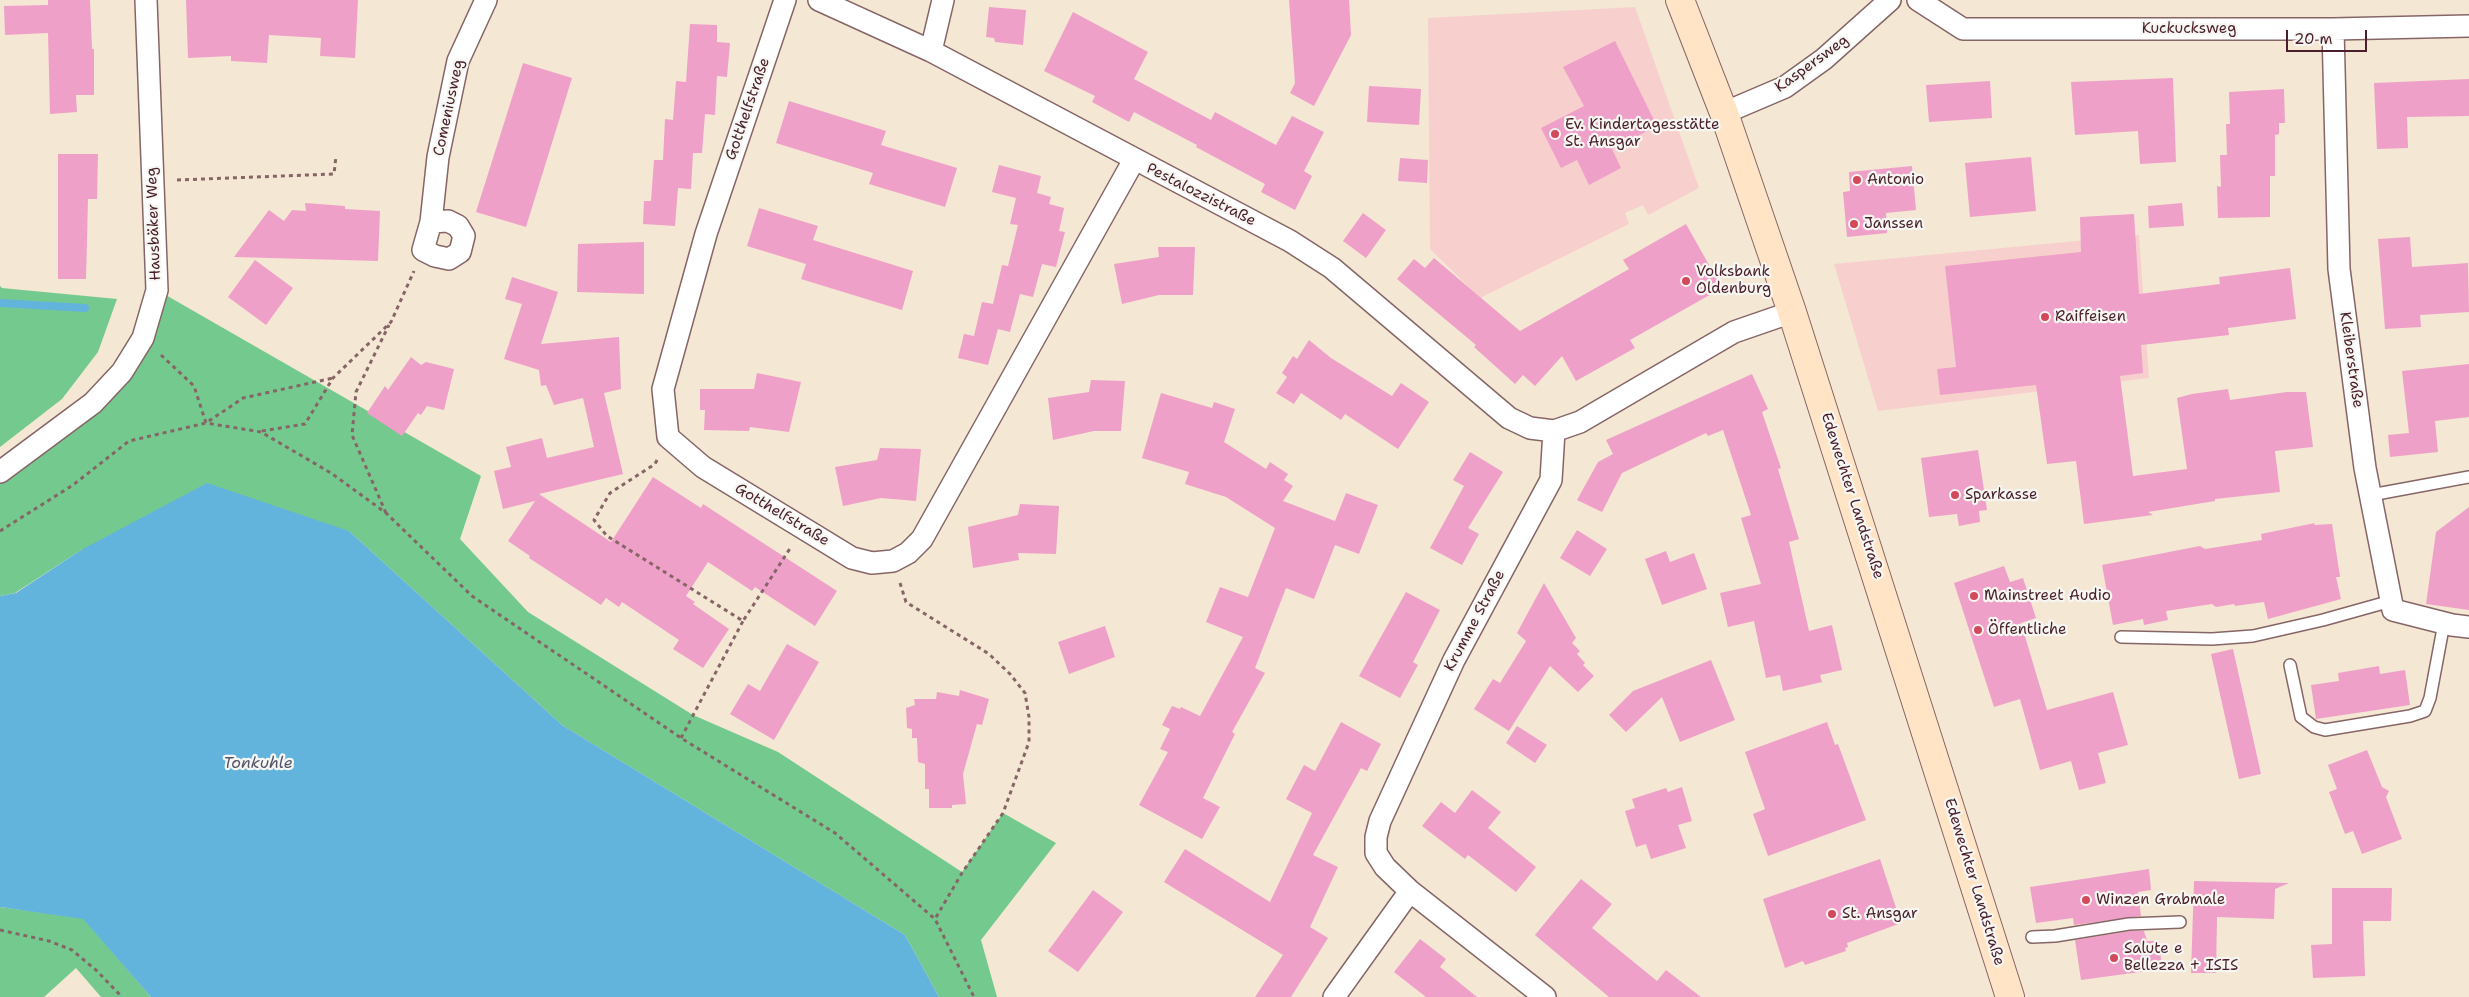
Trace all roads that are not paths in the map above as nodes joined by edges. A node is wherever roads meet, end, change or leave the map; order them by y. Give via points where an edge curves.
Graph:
1 (146, 0) edge
2 (486, 0) edge
3 (785, 0) edge
4 (819, 0) edge
5 (943, 0) edge
6 (1680, 0) edge
7 (1890, 0) edge
8 (1918, 0) edge
9 (2469, 26) edge
10 (2333, 29) junction
11 (931, 51) junction
12 (1724, 113) junction
13 (1134, 160) junction
14 (431, 222) junction
15 (1792, 312) junction
16 (1554, 431) junction
17 (0, 472) edge
18 (2469, 478) edge
19 (2371, 495) junction
20 (2391, 601) junction
21 (2444, 623) junction
22 (2469, 627) edge
23 (2121, 636) dead end
24 (2290, 665) dead end
25 (1410, 891) junction
26 (2180, 922) dead end
27 (2032, 938) dead end
28 (1334, 997) edge
29 (1545, 997) edge
30 (2010, 997) edge

1 - 17 street, Hausbäker Weg via 157,290 143,338 122,372 93,403
2 - 14 street, Comeniusweg via 458,61 438,157
3 - 13 street, Gotthelfstraße via 706,234 662,390 668,436 703,467 852,558 872,563 893,561 922,539
4 - 11 street, Pestalozzistraße
5 - 11 street
6 - 12 main road, Edewechter Landstraße
7 - 12 street, Kaspersweg via 1824,59 1785,87
8 - 10 street, Kuckucksweg via 1963,29
9 - 10 street, Kuckucksweg
10 - 19 street, Kleiberstraße via 2339,269
11 - 13 street, Pestalozzistraße
12 - 15 main road, Edewechter Landstraße
13 - 16 street, Pestalozzistraße via 1283,237 1325,264 1508,418 1530,428
14 - 14 street, Comeniusweg via 423,250 449,259 460,252 464,236 458,226 448,221
15 - 16 street via 1734,332 1580,422
15 - 30 main road, Edewechter Landstraße
16 - 25 street, Krumme Straße via 1551,480 1454,660 1380,821 1376,853 1385,867
18 - 19 lane
19 - 20 street, Kleiberstraße
20 - 21 street via 2393,610
20 - 23 lane via 2253,636 2212,639
21 - 22 street
21 - 24 lane via 2430,698 2425,711 2410,716 2325,730 2314,727 2301,717
25 - 28 street
25 - 29 street, Krumme Straße
26 - 27 lane via 2129,924

